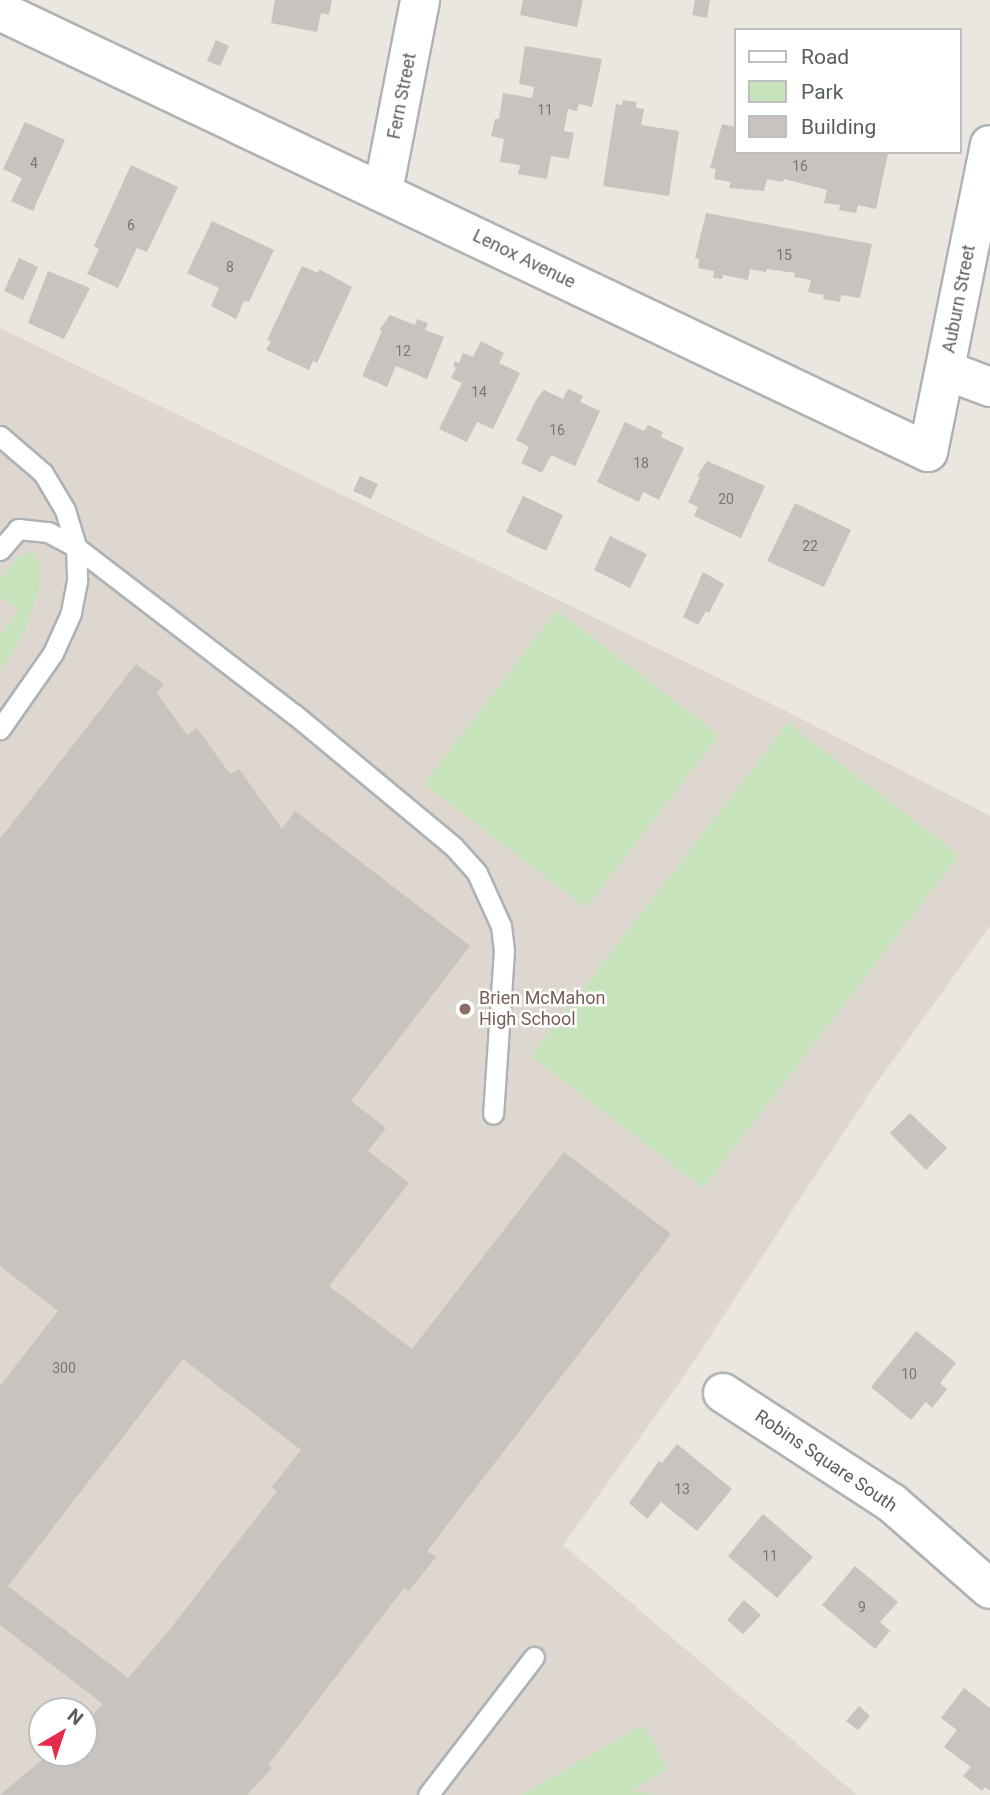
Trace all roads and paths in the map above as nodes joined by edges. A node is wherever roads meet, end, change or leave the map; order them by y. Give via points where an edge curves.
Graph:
1 (420, 0) edge
2 (0, 11) edge
3 (990, 145) edge
4 (383, 191) junction
5 (945, 370) junction
6 (990, 387) edge
7 (0, 436) edge
8 (76, 547) junction
9 (0, 550) edge
10 (0, 729) edge
11 (493, 1114) dead end
12 (723, 1393) dead end
13 (990, 1589) edge
14 (534, 1657) dead end
15 (429, 1795) edge

1 - 4 street, Fern Street
2 - 4 street, Lenox Avenue
3 - 5 street, Auburn Street
4 - 5 street, Lenox Avenue via 928,452
5 - 6 street
7 - 8 lane via 43,473 65,510
8 - 9 lane via 48,532 18,529
8 - 10 lane via 77,582 71,613 53,653
8 - 11 lane via 293,713 453,846 477,873 501,926 503,950
12 - 13 street, Robins Square South via 892,1503
14 - 15 lane

